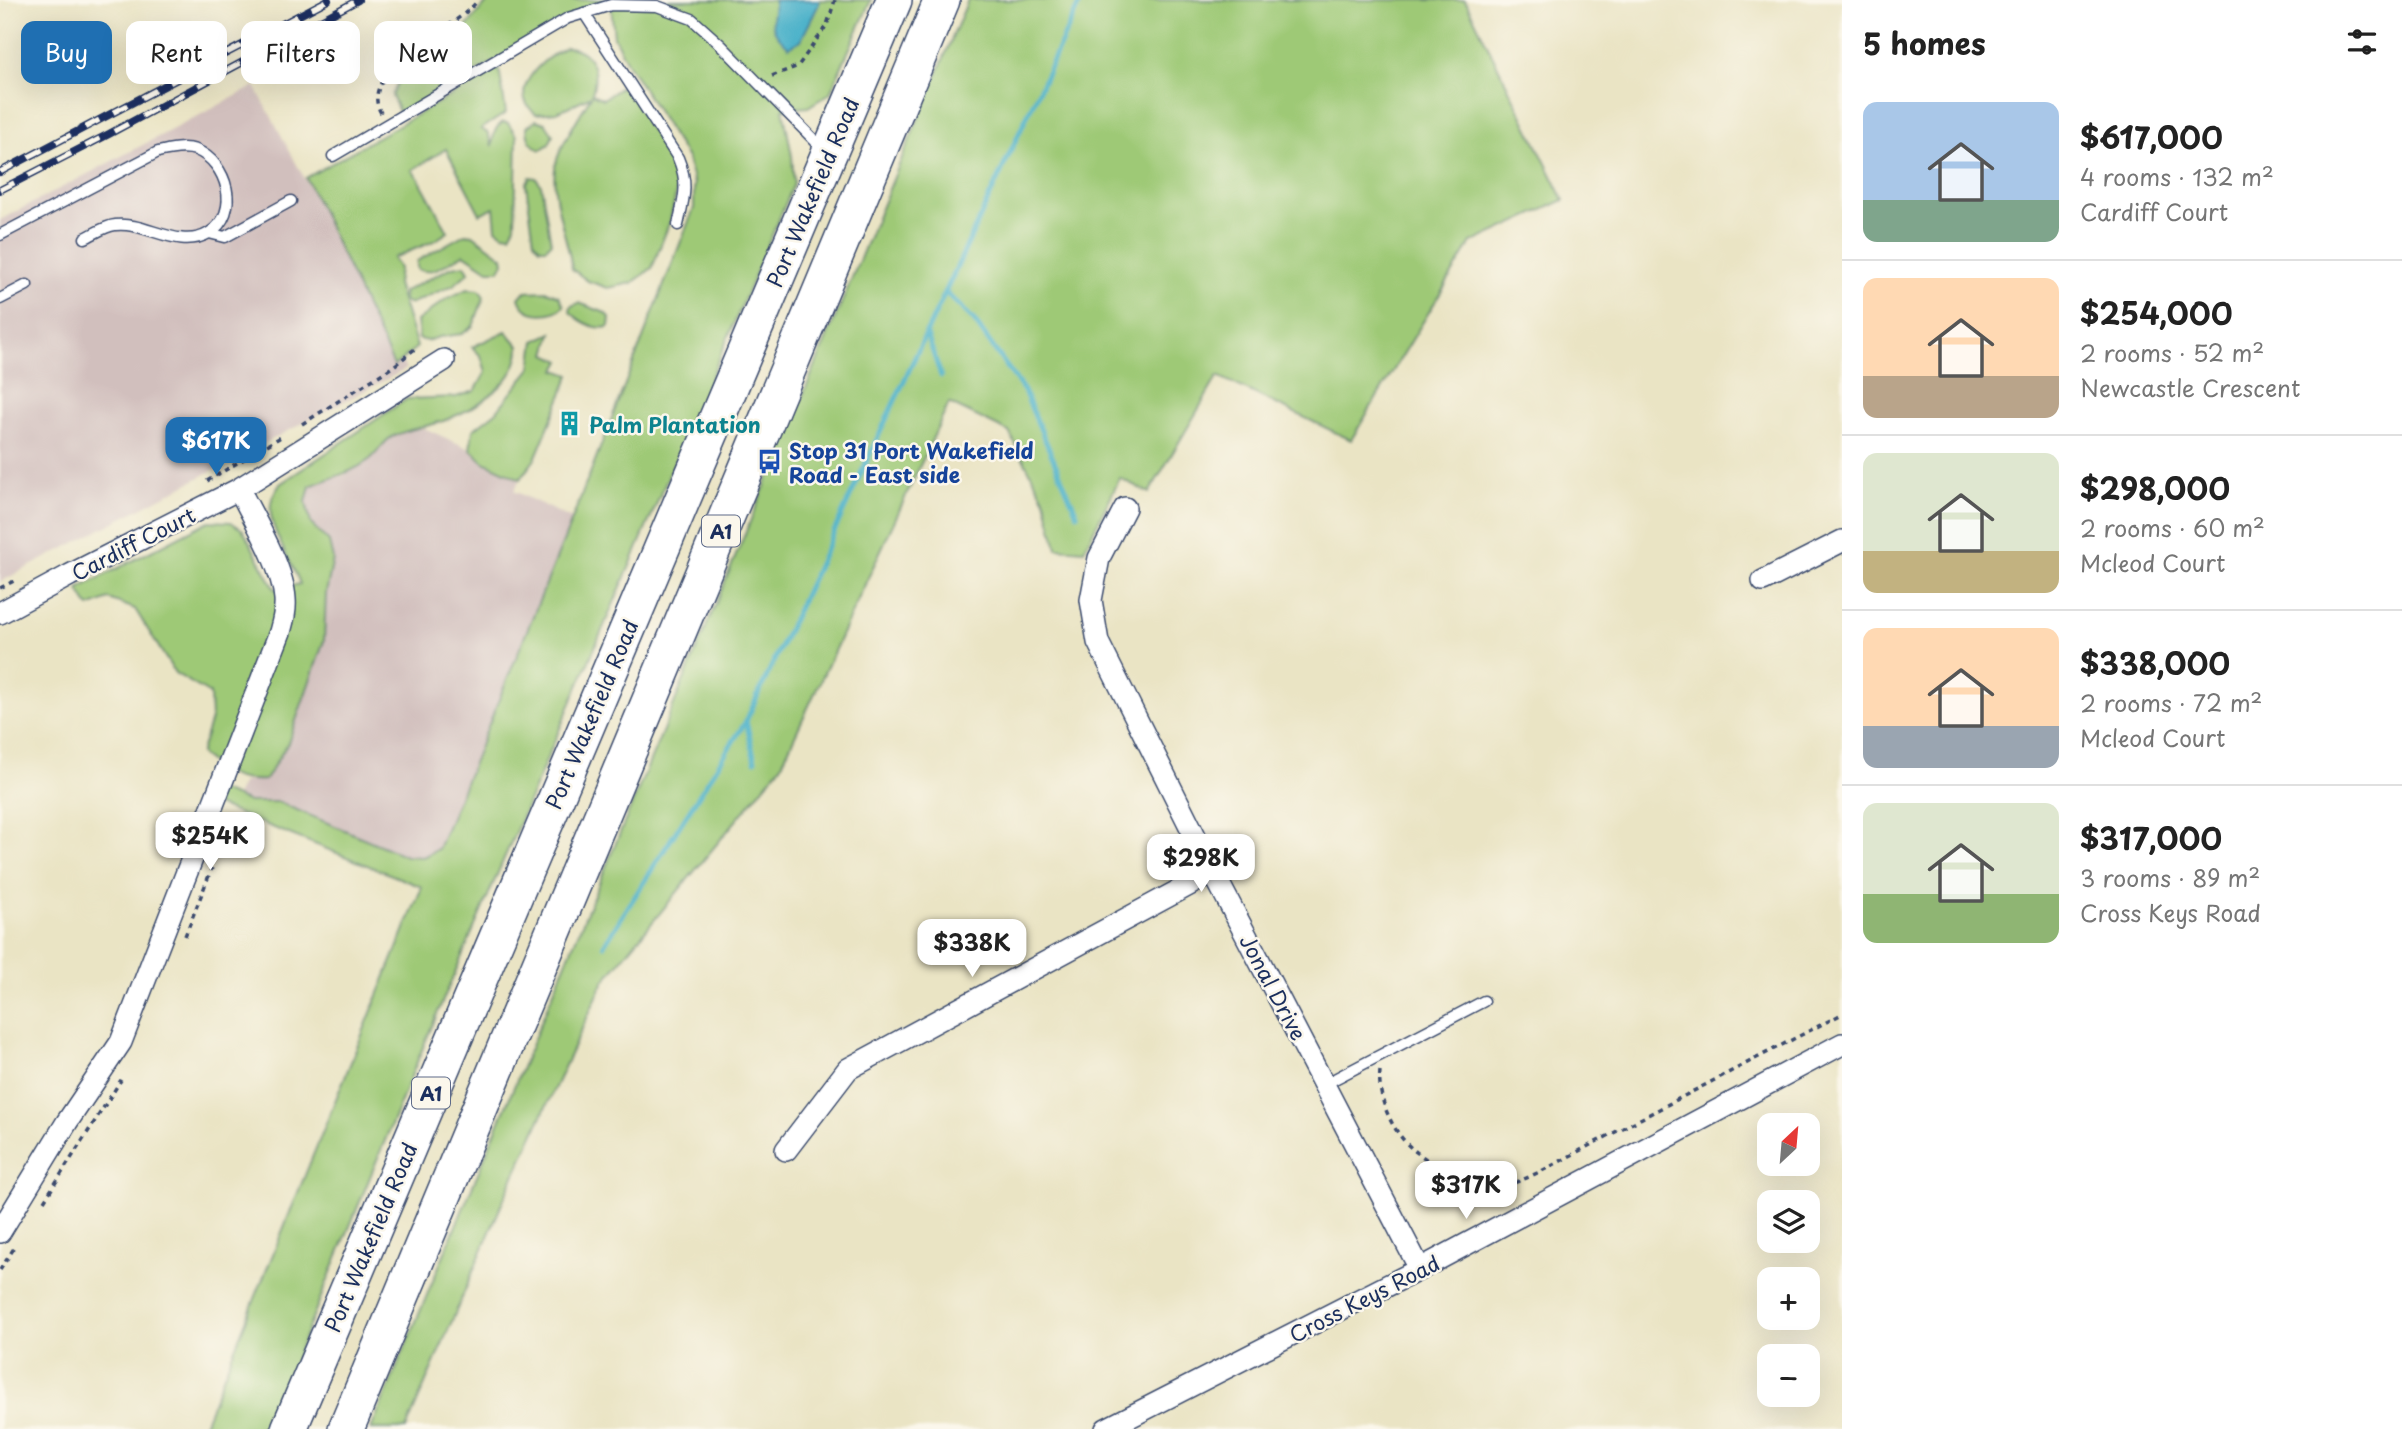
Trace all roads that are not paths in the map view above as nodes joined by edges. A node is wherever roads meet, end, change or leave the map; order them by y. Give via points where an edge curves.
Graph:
1 (894, 0) edge
2 (942, 0) edge
3 (584, 13) junction
4 (828, 154) junction
5 (333, 156) dead end
6 (291, 201) dead end
7 (678, 225) dead end
8 (209, 233) junction
9 (0, 235) edge
10 (85, 238) dead end
11 (27, 285) dead end
12 (0, 299) edge
13 (444, 360) dead end
14 (239, 489) junction
15 (1125, 508) dead end
16 (1842, 541) edge
17 (1763, 581) dead end
18 (0, 613) edge
19 (1213, 873) junction
20 (1485, 1001) dead end
21 (1842, 1044) edge
22 (1325, 1084) junction
23 (786, 1150) dead end
24 (0, 1232) edge
25 (1420, 1269) junction
26 (289, 1429) edge
27 (346, 1429) edge
28 (1106, 1429) edge

1 - 4 highway, Port Wakefield Road / A1
2 - 27 highway, A1
3 - 4 lane via 611,5 657,6 692,19
3 - 5 lane via 568,18
3 - 7 lane via 678,158 686,186
4 - 26 highway, Port Wakefield Road / A1
6 - 8 lane via 225,237
8 - 9 lane via 225,212 227,186 221,171 194,149 174,148
8 - 10 lane via 188,240 113,225
11 - 12 lane
13 - 14 street, Cardiff Court
14 - 18 street, Cardiff Court
14 - 24 street via 284,589 280,632 121,1042
15 - 19 street, Jonal Drive via 1099,558 1091,600 1098,642
16 - 17 street
19 - 22 street, Jonal Drive
19 - 23 street via 848,1069
20 - 22 lane
21 - 25 street, Cross Keys Road
22 - 25 street, Jonal Drive
25 - 28 street, Cross Keys Road

